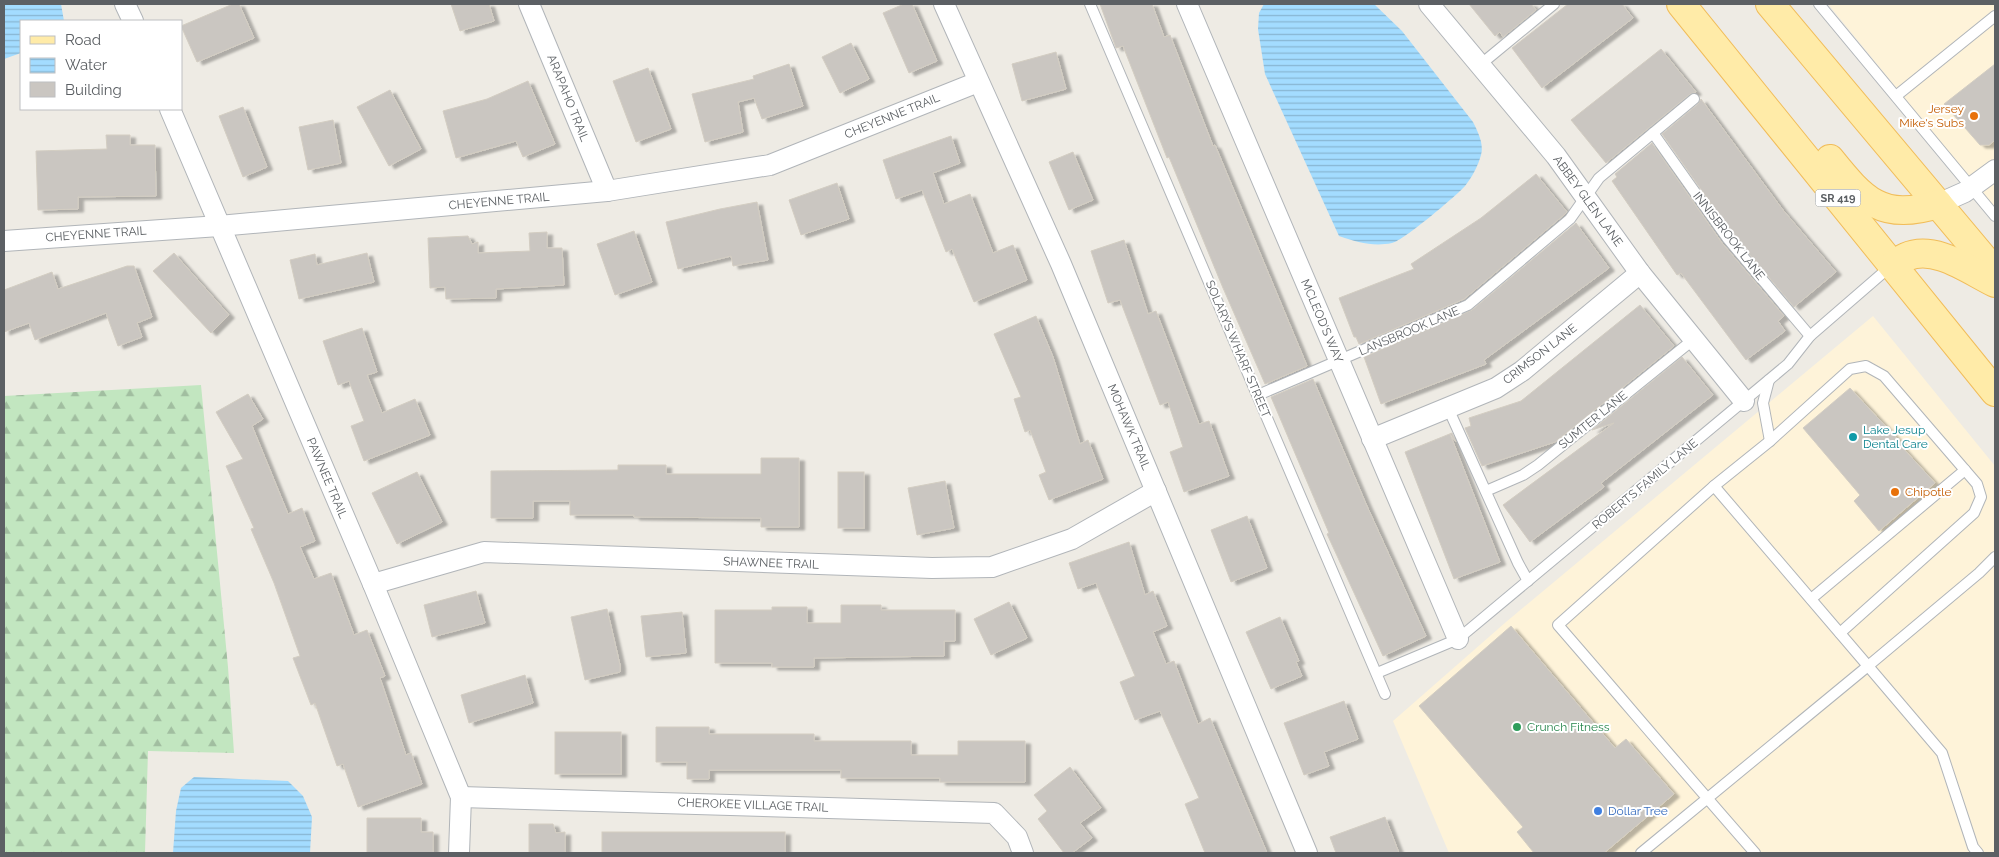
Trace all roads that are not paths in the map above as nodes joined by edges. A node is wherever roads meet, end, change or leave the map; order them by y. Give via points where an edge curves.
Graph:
1 (125, 4) edge
2 (530, 4) edge
3 (944, 4) edge
4 (1090, 4) edge
5 (1187, 4) edge
6 (1429, 4) edge
7 (1552, 4) edge
8 (1681, 4) edge
9 (1705, 4) edge
10 (1770, 4) edge
11 (1819, 4) edge
12 (1995, 16) edge
13 (133, 20) edge
14 (1480, 65) junction
15 (978, 82) junction
16 (1896, 96) junction
17 (1694, 99) dead end
18 (170, 110) edge
19 (1653, 133) junction
20 (1995, 170) edge
21 (1971, 188) junction
22 (607, 191) junction
23 (1586, 197) junction
24 (1938, 204) junction
25 (1995, 216) edge
26 (219, 226) junction
27 (4, 241) edge
28 (1892, 265) junction
29 (1995, 272) edge
30 (1640, 273) junction
31 (1995, 283) edge
32 (1810, 336) junction
33 (1694, 339) junction
34 (1339, 361) junction
35 (1769, 380) junction
36 (1995, 392) edge
37 (1258, 395) junction
38 (1744, 401) junction
39 (1448, 408) junction
40 (1372, 438) junction
41 (1770, 441) junction
42 (1965, 470) junction
43 (1714, 486) junction
44 (1156, 491) junction
45 (1486, 491) junction
46 (1995, 557) edge
47 (1528, 581) junction
48 (373, 584) junction
49 (1811, 599) junction
50 (1840, 633) junction
51 (1458, 639) junction
52 (1868, 666) junction
53 (1377, 674) junction
54 (1386, 694) dead end
55 (461, 797) junction
56 (1707, 798) junction
57 (459, 853) edge
58 (1023, 853) edge
59 (1308, 853) edge
60 (1641, 853) edge
61 (1755, 853) edge
62 (1978, 853) edge

1 - 13 street
2 - 22 street, ARAPAHO TRAIL
3 - 15 street, MOHAWK TRAIL
4 - 37 lane, SOLARYS WHARF STREET
5 - 34 street, MCLEOD'S WAY
6 - 14 street, ABBEY GLEN LANE
7 - 14 lane
8 - 28 main road, SR 419
9 - 24 main road via 1862,195 1880,207 1892,210 1919,210
10 - 24 main road
11 - 16 lane
12 - 16 lane
14 - 23 street, ABBEY GLEN LANE
15 - 22 street, CHEYENNE TRAIL via 770,165
15 - 44 street, MOHAWK TRAIL via 1061,264
16 - 21 lane
17 - 19 lane
18 - 26 street, PAWNEE TRAIL
19 - 23 lane via 1599,178
19 - 32 lane, INNISBROOK LANE via 1728,239
20 - 21 street
21 - 24 street
21 - 25 lane
22 - 26 street, CHEYENNE TRAIL
23 - 30 street, ABBEY GLEN LANE
23 - 34 lane, LANSBROOK LANE via 1570,219 1468,304
24 - 29 main road
26 - 27 street, CHEYENNE TRAIL
26 - 48 street, PAWNEE TRAIL
28 - 31 main road via 1908,256 1928,253 1948,259
28 - 32 lane, ROBERTS FAMILY LANE
28 - 36 main road, SR 419
30 - 33 street, ABBEY GLEN LANE
30 - 39 street, CRIMSON LANE via 1522,371 1496,388
32 - 35 lane, ROBERTS FAMILY LANE via 1788,364
33 - 38 street, ABBEY GLEN LANE
33 - 45 lane, SUMTER LANE via 1538,465
34 - 37 lane, LANSBROOK LANE
34 - 40 street, MCLEOD'S WAY
35 - 38 lane, ROBERTS FAMILY LANE
35 - 41 lane via 1763,403
37 - 53 lane, SOLARYS WHARF STREET
38 - 47 lane, ROBERTS FAMILY LANE
39 - 40 street, CRIMSON LANE
39 - 45 lane
40 - 51 street, MCLEOD'S WAY
41 - 42 lane via 1850,369 1866,366 1884,376
41 - 43 lane
42 - 49 lane
42 - 50 lane via 1977,484 1981,497 1974,514
43 - 49 lane
43 - 56 lane via 1558,625
44 - 48 street, SHAWNEE TRAIL via 1072,539 992,567 932,568 484,552
44 - 59 street, MOHAWK TRAIL
45 - 47 lane
46 - 52 lane
47 - 51 lane, ROBERTS FAMILY LANE
48 - 55 street, PAWNEE TRAIL
49 - 50 lane
50 - 52 lane
51 - 53 lane, ROBERTS FAMILY LANE
52 - 56 lane
52 - 62 lane via 1942,753 1973,847
53 - 54 lane, SOLARYS WHARF STREET
55 - 57 street, PAWNEE TRAIL
55 - 58 street, CHEROKEE VILLAGE TRAIL via 994,812 1017,837
56 - 60 lane
56 - 61 lane

